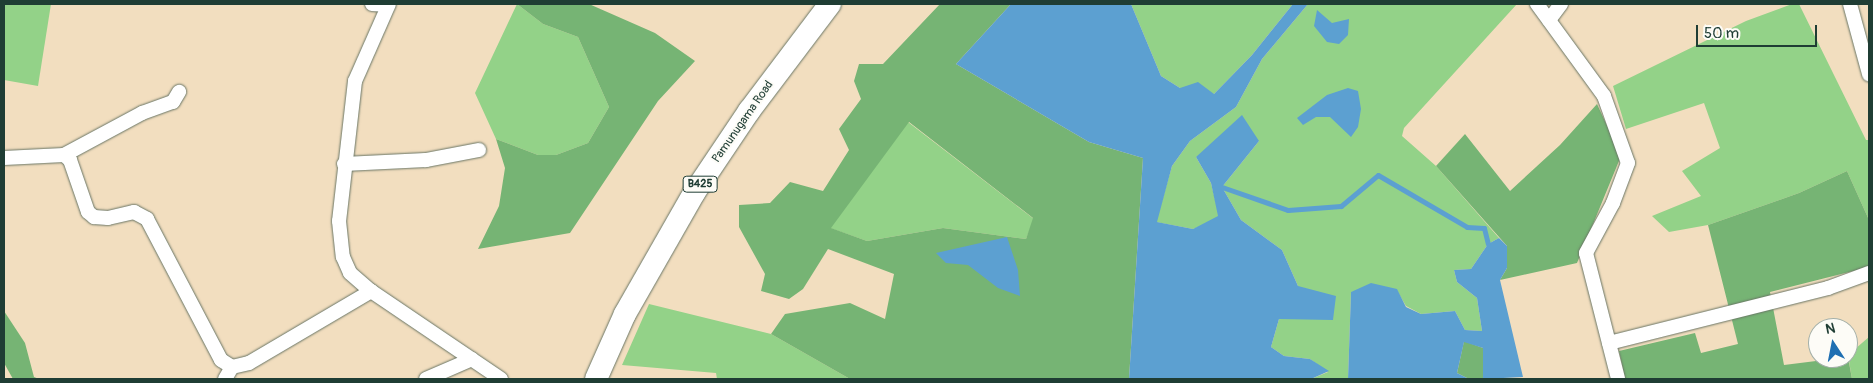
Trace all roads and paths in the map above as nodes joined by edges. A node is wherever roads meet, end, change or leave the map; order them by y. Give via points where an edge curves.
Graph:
1 (372, 4) edge
2 (830, 4) edge
3 (1537, 4) edge
4 (1561, 4) edge
5 (1850, 4) edge
6 (389, 5) edge
7 (1549, 20) junction
8 (1869, 74) edge
9 (179, 92) dead end
10 (479, 150) dead end
11 (64, 155) junction
12 (4, 158) edge
13 (344, 164) junction
14 (1869, 273) edge
15 (371, 291) junction
16 (1609, 343) junction
17 (472, 360) junction
18 (229, 373) edge
19 (493, 377) edge
20 (426, 379) edge
21 (596, 379) edge
22 (1618, 379) edge

1 - 6 street
2 - 21 main road, Pamunugama Road / B425 via 749,111 694,193 625,314
3 - 7 street
4 - 7 street
5 - 8 street
6 - 13 street via 355,81
7 - 16 street via 1604,96 1628,163 1613,204 1586,252
9 - 11 street via 173,102 142,113
10 - 13 street via 426,160
11 - 12 street
11 - 18 street via 70,160 88,212 94,217 108,218 134,212 147,219
13 - 15 street via 339,241 350,273
14 - 16 street via 1828,288
15 - 17 street
15 - 18 street
16 - 22 street
17 - 19 street
17 - 20 street

